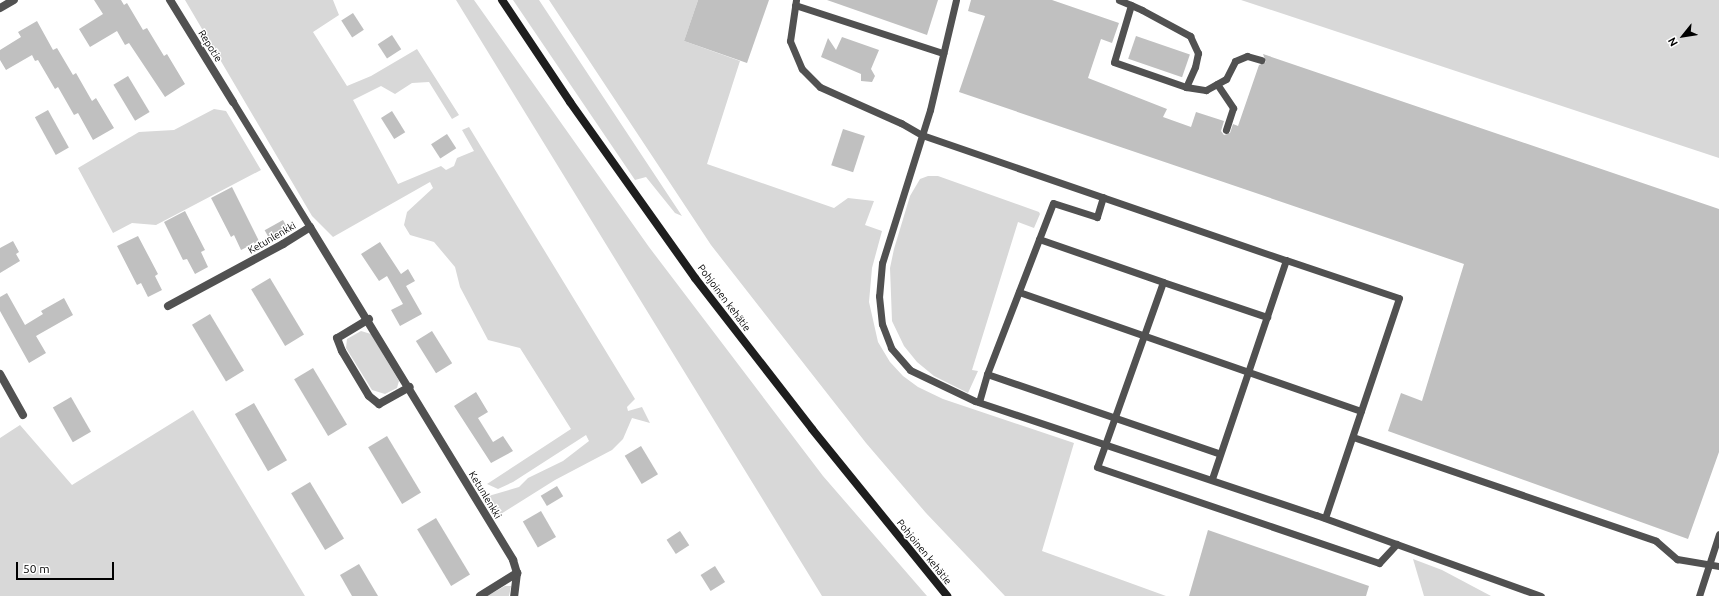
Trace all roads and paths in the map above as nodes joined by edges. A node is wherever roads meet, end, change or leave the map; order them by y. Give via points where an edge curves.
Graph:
1 (14, 0) edge
2 (170, 0) edge
3 (502, 0) edge
4 (956, 0) edge
5 (1119, 0) edge
6 (796, 3) edge
7 (1131, 5) junction
8 (0, 8) edge
9 (943, 53) junction
10 (1261, 60) dead end
11 (1217, 84) junction
12 (1186, 87) junction
13 (233, 102) joint
14 (1226, 130) dead end
15 (922, 135) junction
16 (1103, 197) junction
17 (310, 227) junction
18 (1040, 239) junction
19 (1286, 260) junction
20 (1163, 282) junction
21 (1019, 292) junction
22 (168, 306) dead end
23 (1267, 317) junction
24 (369, 319) junction
25 (1144, 335) junction
26 (1249, 370) junction
27 (0, 374) edge
28 (987, 374) junction
29 (410, 387) junction
30 (979, 402) junction
31 (1362, 411) junction
32 (23, 415) dead end
33 (1114, 418) junction
34 (1353, 437) junction
35 (1105, 444) junction
36 (1220, 454) junction
37 (1212, 480) junction
38 (1325, 518) junction
39 (1719, 534) edge
40 (1398, 544) junction
41 (1709, 564) junction
42 (1719, 566) edge
43 (517, 573) junction
44 (480, 596) edge
45 (514, 596) edge
46 (947, 596) edge
47 (1540, 596) edge
48 (1699, 596) edge

1 - 8 street
2 - 13 street, Repotie
3 - 46 main road, Pohjoinen kehätie via 570,102 695,278 812,429
4 - 9 lane
5 - 7 lane
6 - 9 lane
6 - 15 lane via 790,41 802,69 820,87
7 - 12 lane via 1190,36 1198,53
7 - 12 lane via 1114,62
9 - 15 lane
10 - 11 lane via 1247,56 1235,61 1226,79
11 - 12 lane via 1206,90
11 - 14 lane via 1233,108
13 - 17 lane
15 - 16 lane
15 - 30 lane via 882,263 879,296 882,324 891,348 910,370 937,385
16 - 18 lane via 1097,217 1053,203
16 - 19 lane
17 - 22 street, Ketunlenkki
17 - 24 street, Ketunlenkki
18 - 20 lane
18 - 21 lane
19 - 23 lane
19 - 31 lane via 1399,298
20 - 23 lane
20 - 25 lane
21 - 25 lane
21 - 28 lane
23 - 26 lane
24 - 29 street, Ketunlenkki
24 - 29 street via 337,338 369,396 379,404
25 - 26 lane
25 - 33 lane
26 - 31 lane
26 - 36 lane
27 - 32 street
28 - 30 lane
28 - 33 lane
29 - 43 street, Ketunlenkki via 512,560
30 - 35 lane
31 - 34 lane
33 - 35 lane
33 - 36 lane
34 - 38 lane
34 - 41 lane via 1656,541 1677,559
35 - 37 lane
35 - 40 lane via 1097,467 1379,563
36 - 37 lane
37 - 38 lane
38 - 40 lane
39 - 41 lane
40 - 47 lane
41 - 42 lane
41 - 48 lane
43 - 44 street
43 - 45 street

